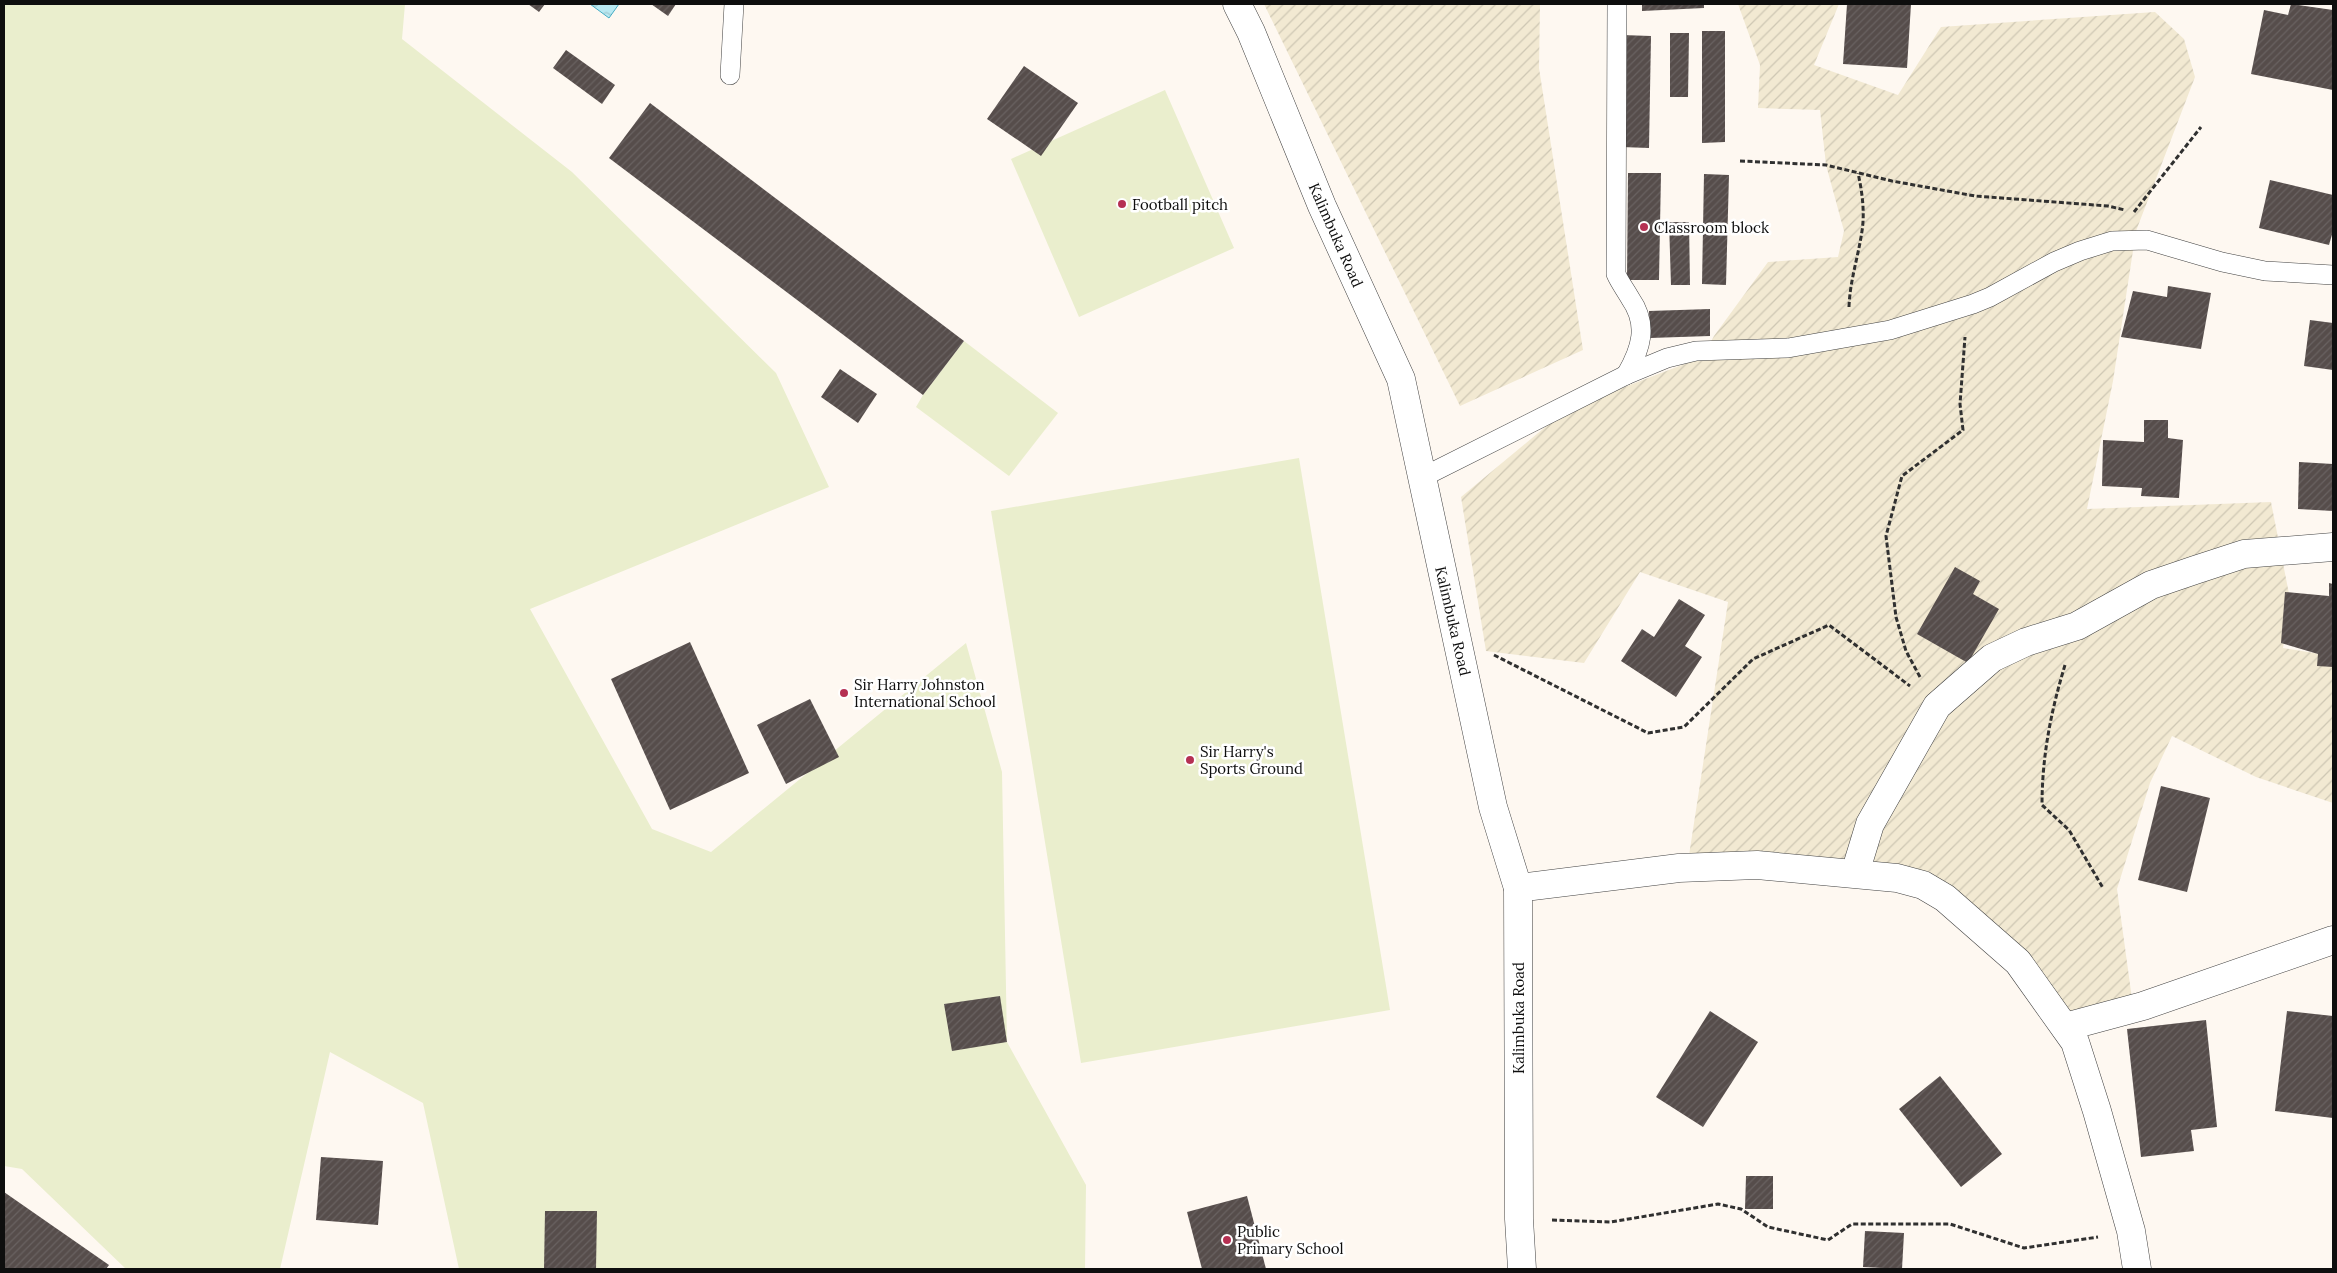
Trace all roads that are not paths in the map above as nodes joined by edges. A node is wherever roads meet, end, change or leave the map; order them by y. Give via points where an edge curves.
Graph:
1 (734, 4) edge
2 (1237, 4) edge
3 (1616, 4) edge
4 (730, 75) dead end
5 (2333, 275) edge
6 (1626, 375) junction
7 (1421, 478) junction
8 (2333, 547) edge
9 (1855, 873) junction
10 (1518, 888) junction
11 (2333, 940) edge
12 (2065, 1027) junction
13 (1522, 1269) edge
14 (2137, 1269) edge

1 - 4 lane
2 - 7 street, Kalimbuka Road via 1252,32 1322,206 1401,379
3 - 6 lane via 1616,274 1639,314 1642,339
5 - 6 lane via 2266,271 2147,240 2112,242 2054,262 1973,304 1890,330 1788,348 1696,352 1667,358
6 - 7 lane
7 - 10 street, Kalimbuka Road via 1493,807
8 - 9 street via 2236,556 2151,585 2077,626 2026,642 1992,658 1937,706 1870,824
9 - 10 street via 1757,865 1679,868
9 - 12 street via 1923,885 1946,898 2018,962
10 - 13 street, Kalimbuka Road via 1518,1219
11 - 12 street via 2144,1006
12 - 14 street via 2075,1042 2098,1111 2131,1231

